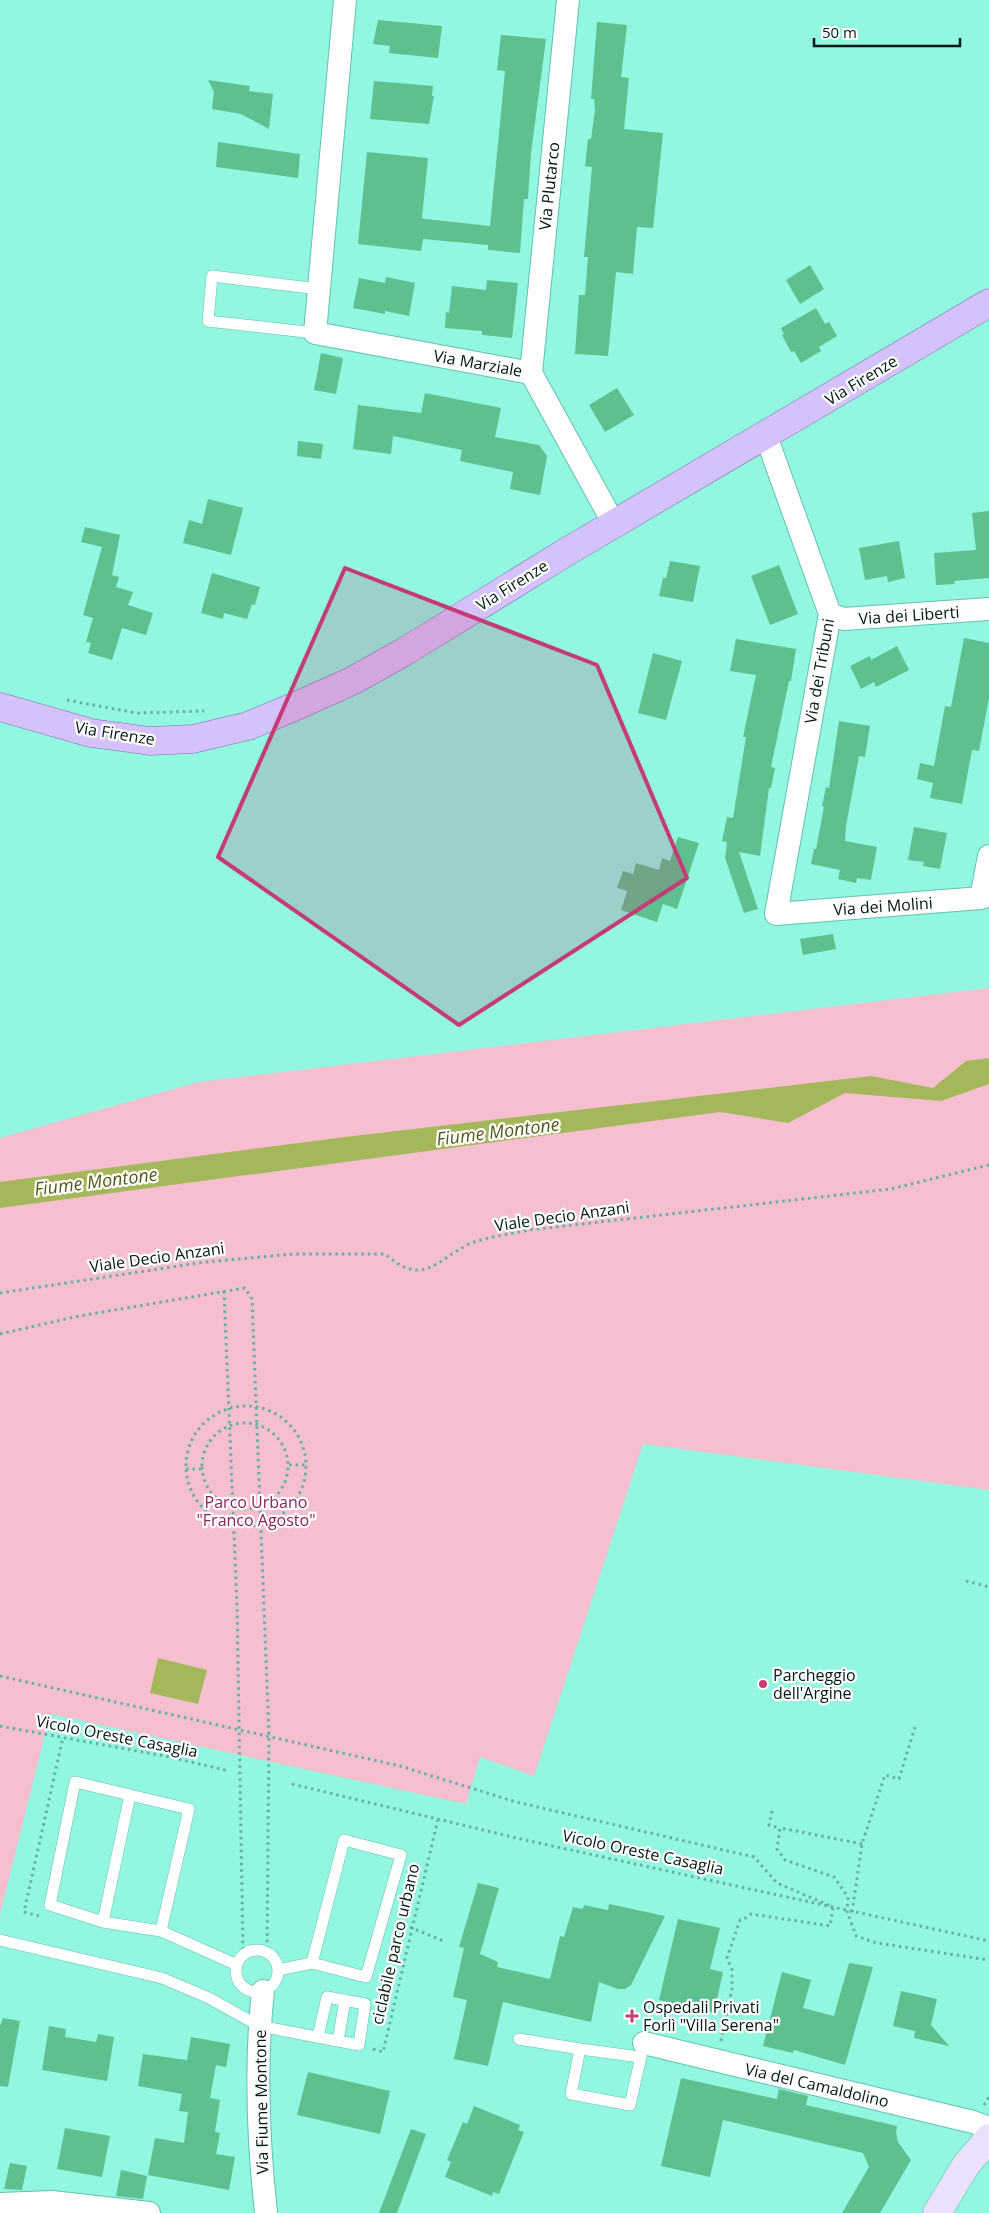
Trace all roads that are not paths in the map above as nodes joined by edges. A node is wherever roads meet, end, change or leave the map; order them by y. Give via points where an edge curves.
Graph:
1 (345, 0) edge
2 (568, 0) edge
3 (318, 289) junction
4 (989, 304) edge
5 (314, 334) junction
6 (531, 373) junction
7 (766, 436) junction
8 (614, 524) junction
9 (989, 609) edge
10 (830, 614) junction
11 (0, 706) edge
12 (989, 856) edge
13 (985, 896) edge
14 (776, 914) joint
15 (130, 1795) junction
16 (103, 1922) junction
17 (162, 1931) junction
18 (0, 1940) edge
19 (240, 1961) junction
20 (312, 1963) junction
21 (278, 1970) junction
22 (262, 1991) junction
23 (345, 2000) junction
24 (259, 2026) junction
25 (318, 2037) junction
26 (520, 2038) dead end
27 (338, 2041) junction
28 (580, 2049) junction
29 (642, 2050) junction
30 (989, 2128) edge
31 (989, 2138) edge
32 (0, 2204) edge
33 (149, 2213) edge
34 (266, 2213) edge
35 (937, 2213) edge

1 - 3 street
2 - 6 street, Via Plutarco
3 - 5 street
3 - 5 lane, Via Marziale via 212,276 208,321
4 - 7 main road, Via Firenze
5 - 6 street, Via Marziale
6 - 8 street, Via Marziale
7 - 8 main road, Via Firenze
7 - 10 street, Via dei Tribuni
8 - 11 main road, Via Firenze via 352,681 248,726 192,739 150,741 91,732
9 - 10 street, Via dei Liberti via 844,619
10 - 14 street, Via dei Tribuni
12 - 13 street
13 - 14 street, Via dei Molini
15 - 16 lane
15 - 16 lane via 75,1782 50,1905
15 - 17 lane via 189,1809
16 - 17 lane
17 - 19 lane
18 - 24 lane via 162,1978 209,1998
19 - 21 lane via 254,1950 267,1953
19 - 22 lane via 240,1983 250,1990
20 - 20 lane via 366,1977 401,1856 344,1840
20 - 21 lane
21 - 22 lane via 274,1983
22 - 24 street, Via Fiume Montone
23 - 25 lane via 327,1997
23 - 27 lane
23 - 27 lane via 365,2004 359,2046
24 - 25 lane
24 - 34 street, Via Fiume Montone via 258,2073
25 - 27 lane
26 - 28 lane
28 - 29 lane
28 - 29 lane via 571,2094 630,2105
29 - 30 street, Via del Camaldolino via 717,2061
31 - 35 main road via 966,2165
32 - 33 street via 52,2202

